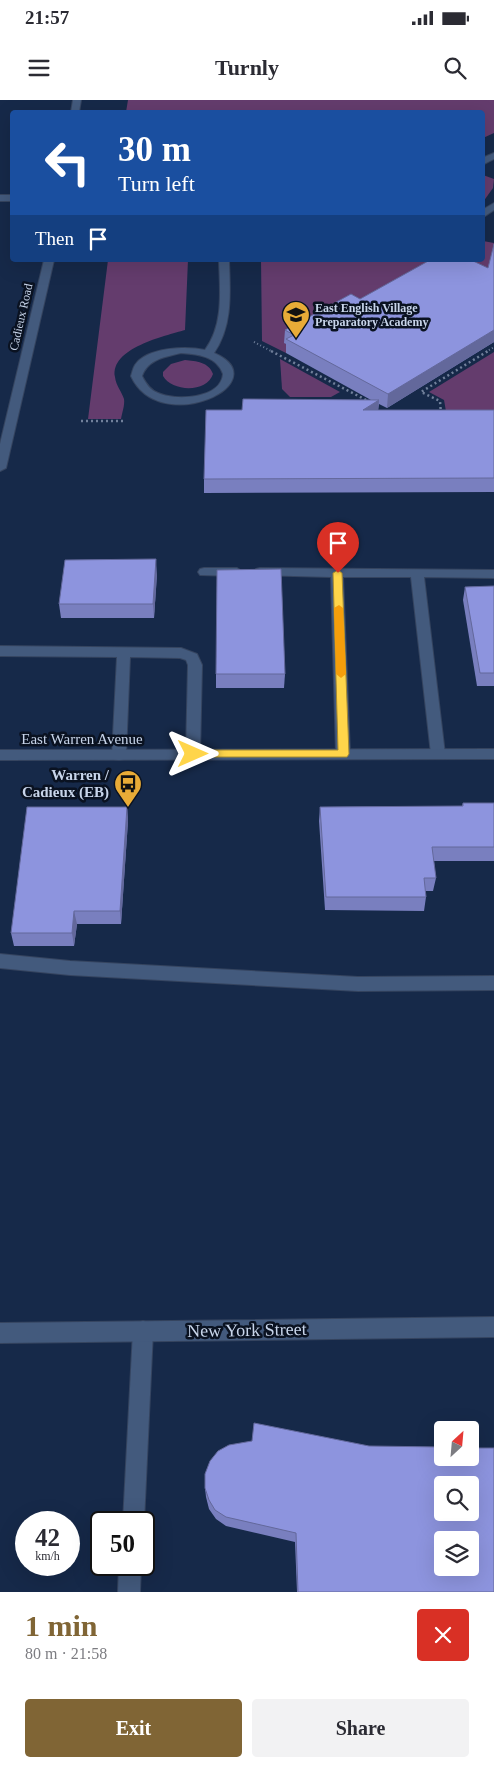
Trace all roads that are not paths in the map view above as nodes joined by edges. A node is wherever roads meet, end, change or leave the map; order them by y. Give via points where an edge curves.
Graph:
1 (49, 262) edge
2 (224, 262) edge
3 (208, 354) junction
4 (0, 468) edge
5 (204, 572) dead end
6 (338, 573) junction
7 (417, 573) junction
8 (494, 574) edge
9 (0, 651) edge
10 (124, 653) junction
11 (193, 754) junction
12 (343, 754) junction
13 (438, 754) junction
14 (494, 754) edge
15 (0, 755) edge
16 (119, 755) junction
17 (0, 961) edge
18 (494, 983) edge
19 (494, 1327) edge
20 (143, 1331) junction
21 (0, 1333) edge
22 (134, 1511) edge
23 (130, 1576) edge
24 (129, 1592) edge

1 - 4 street, Cadieux Road
2 - 3 street via 223,329
3 - 3 street via 181,350 155,356 138,369 138,385 156,398 171,401 203,399 216,393 229,376 227,368
5 - 6 street
6 - 7 street
6 - 12 street
7 - 8 street
7 - 13 street
9 - 10 street
10 - 11 street via 181,653 192,657 195,665
10 - 16 street
11 - 12 street, East Warren Avenue
11 - 16 street, East Warren Avenue
12 - 13 street, East Warren Avenue
13 - 14 street, East Warren Avenue
15 - 16 street, East Warren Avenue
17 - 18 street via 358,984
19 - 20 street, New York Street
20 - 21 street, New York Street
20 - 22 street
23 - 24 street

